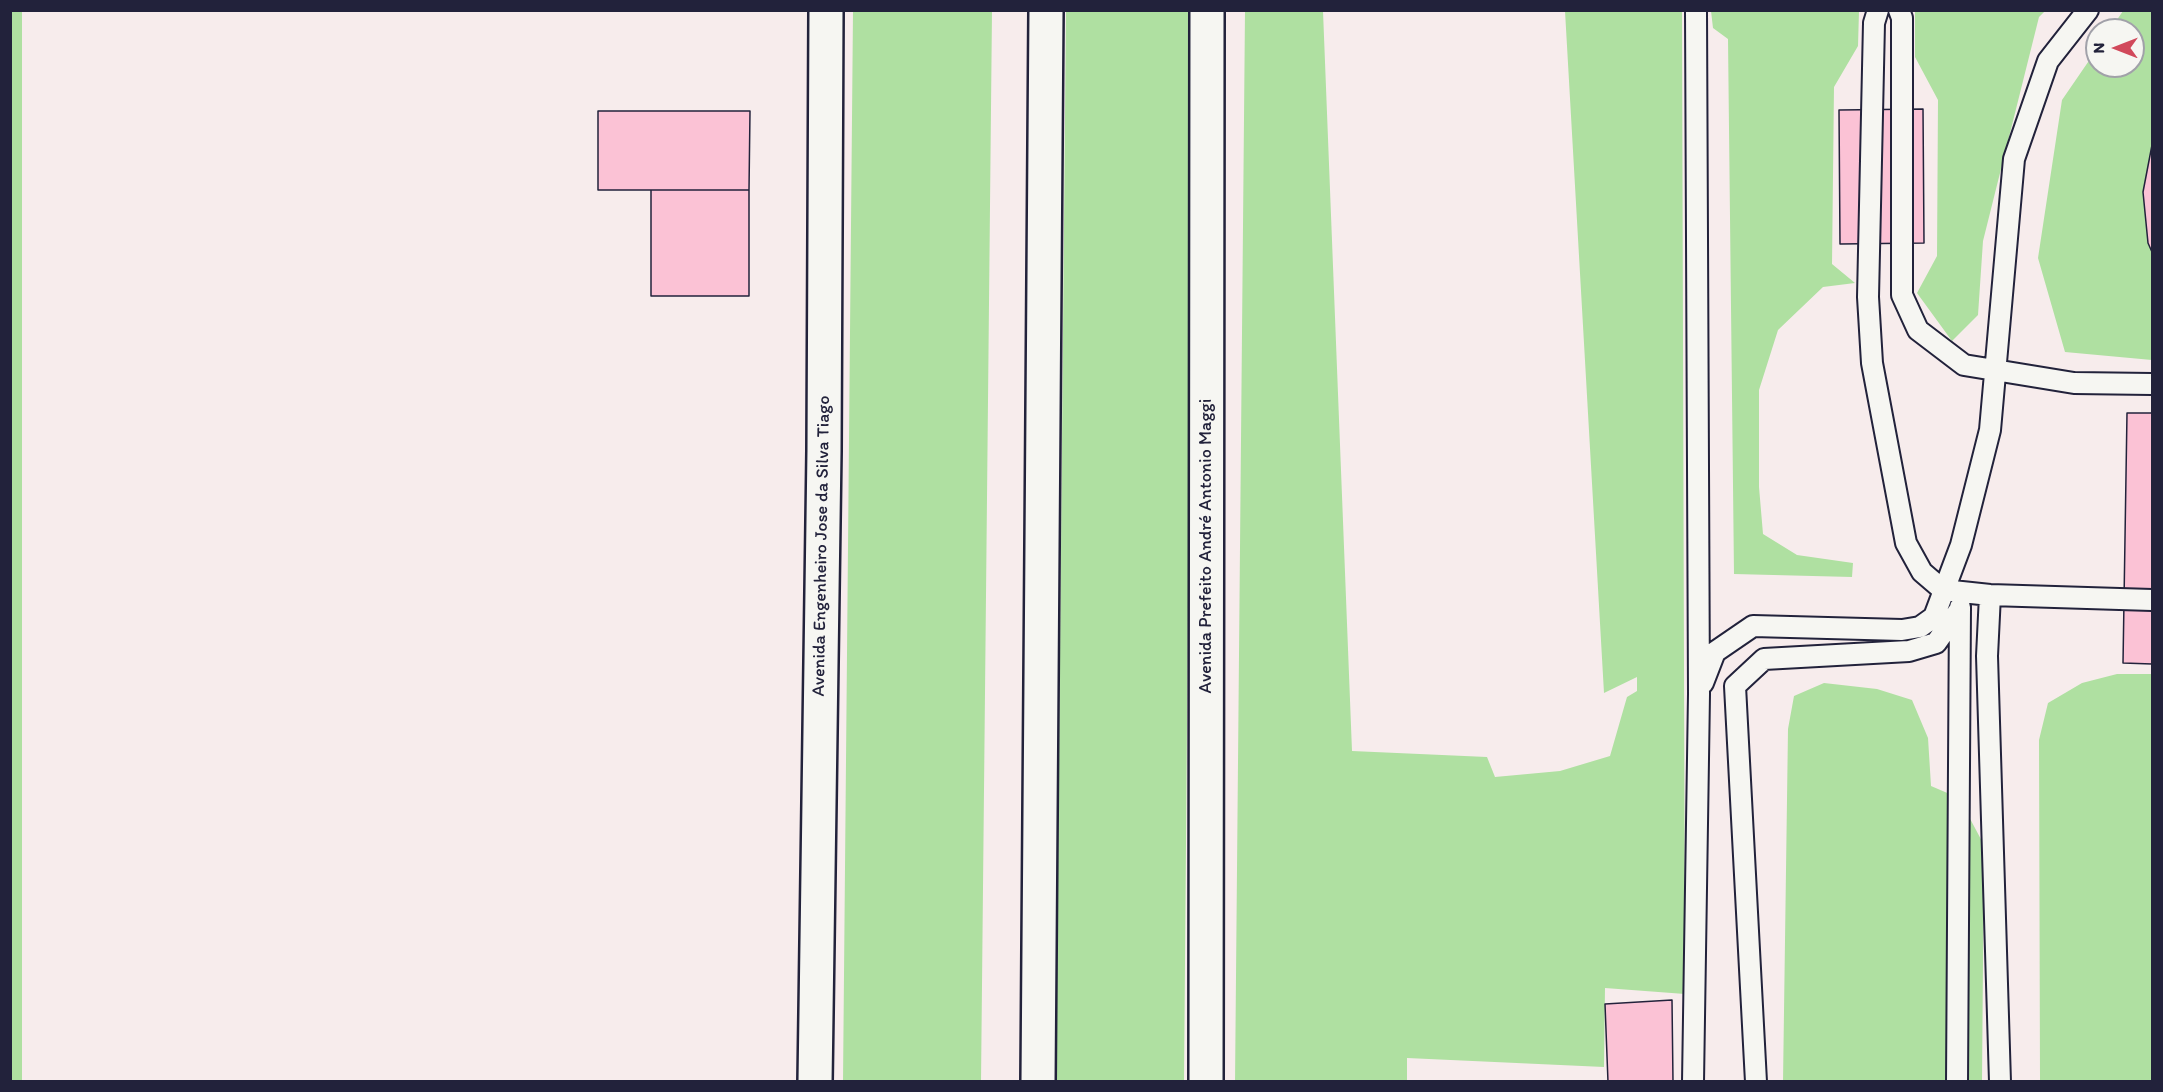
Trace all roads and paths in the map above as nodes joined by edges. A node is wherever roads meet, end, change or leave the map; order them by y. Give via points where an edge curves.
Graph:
1 (826, 10) edge
2 (1046, 10) edge
3 (1207, 10) edge
4 (1696, 10) edge
5 (1878, 10) edge
6 (1899, 10) edge
7 (2088, 10) edge
8 (1996, 370) junction
9 (2152, 384) edge
10 (1960, 545) junction
11 (1942, 590) junction
12 (1990, 595) junction
13 (1962, 599) junction
14 (2152, 600) edge
15 (1699, 694) junction
16 (815, 1082) edge
17 (1038, 1082) edge
18 (1206, 1082) edge
19 (1693, 1082) edge
20 (1756, 1082) edge
21 (1957, 1082) edge
22 (2000, 1082) edge

1 - 16 street, Avenida Engenheiro Jose da Silva Tiago
2 - 17 street
3 - 18 street, Avenida Prefeito André Antonio Maggi
4 - 15 lane
5 - 11 lane via 1874,22 1868,297 1872,363 1906,543 1922,572
6 - 8 lane via 1902,295 1918,330 1964,365
7 - 8 lane via 2048,61 2014,159
8 - 9 lane via 2074,383
8 - 10 lane via 1990,430
10 - 11 lane
10 - 13 lane
11 - 13 lane
11 - 15 lane via 1934,617 1920,627 1753,626 1715,651
12 - 13 lane
12 - 14 lane
12 - 22 lane via 1987,656
13 - 20 lane via 1936,644 1909,651 1764,659 1735,686
13 - 21 lane
15 - 19 lane

